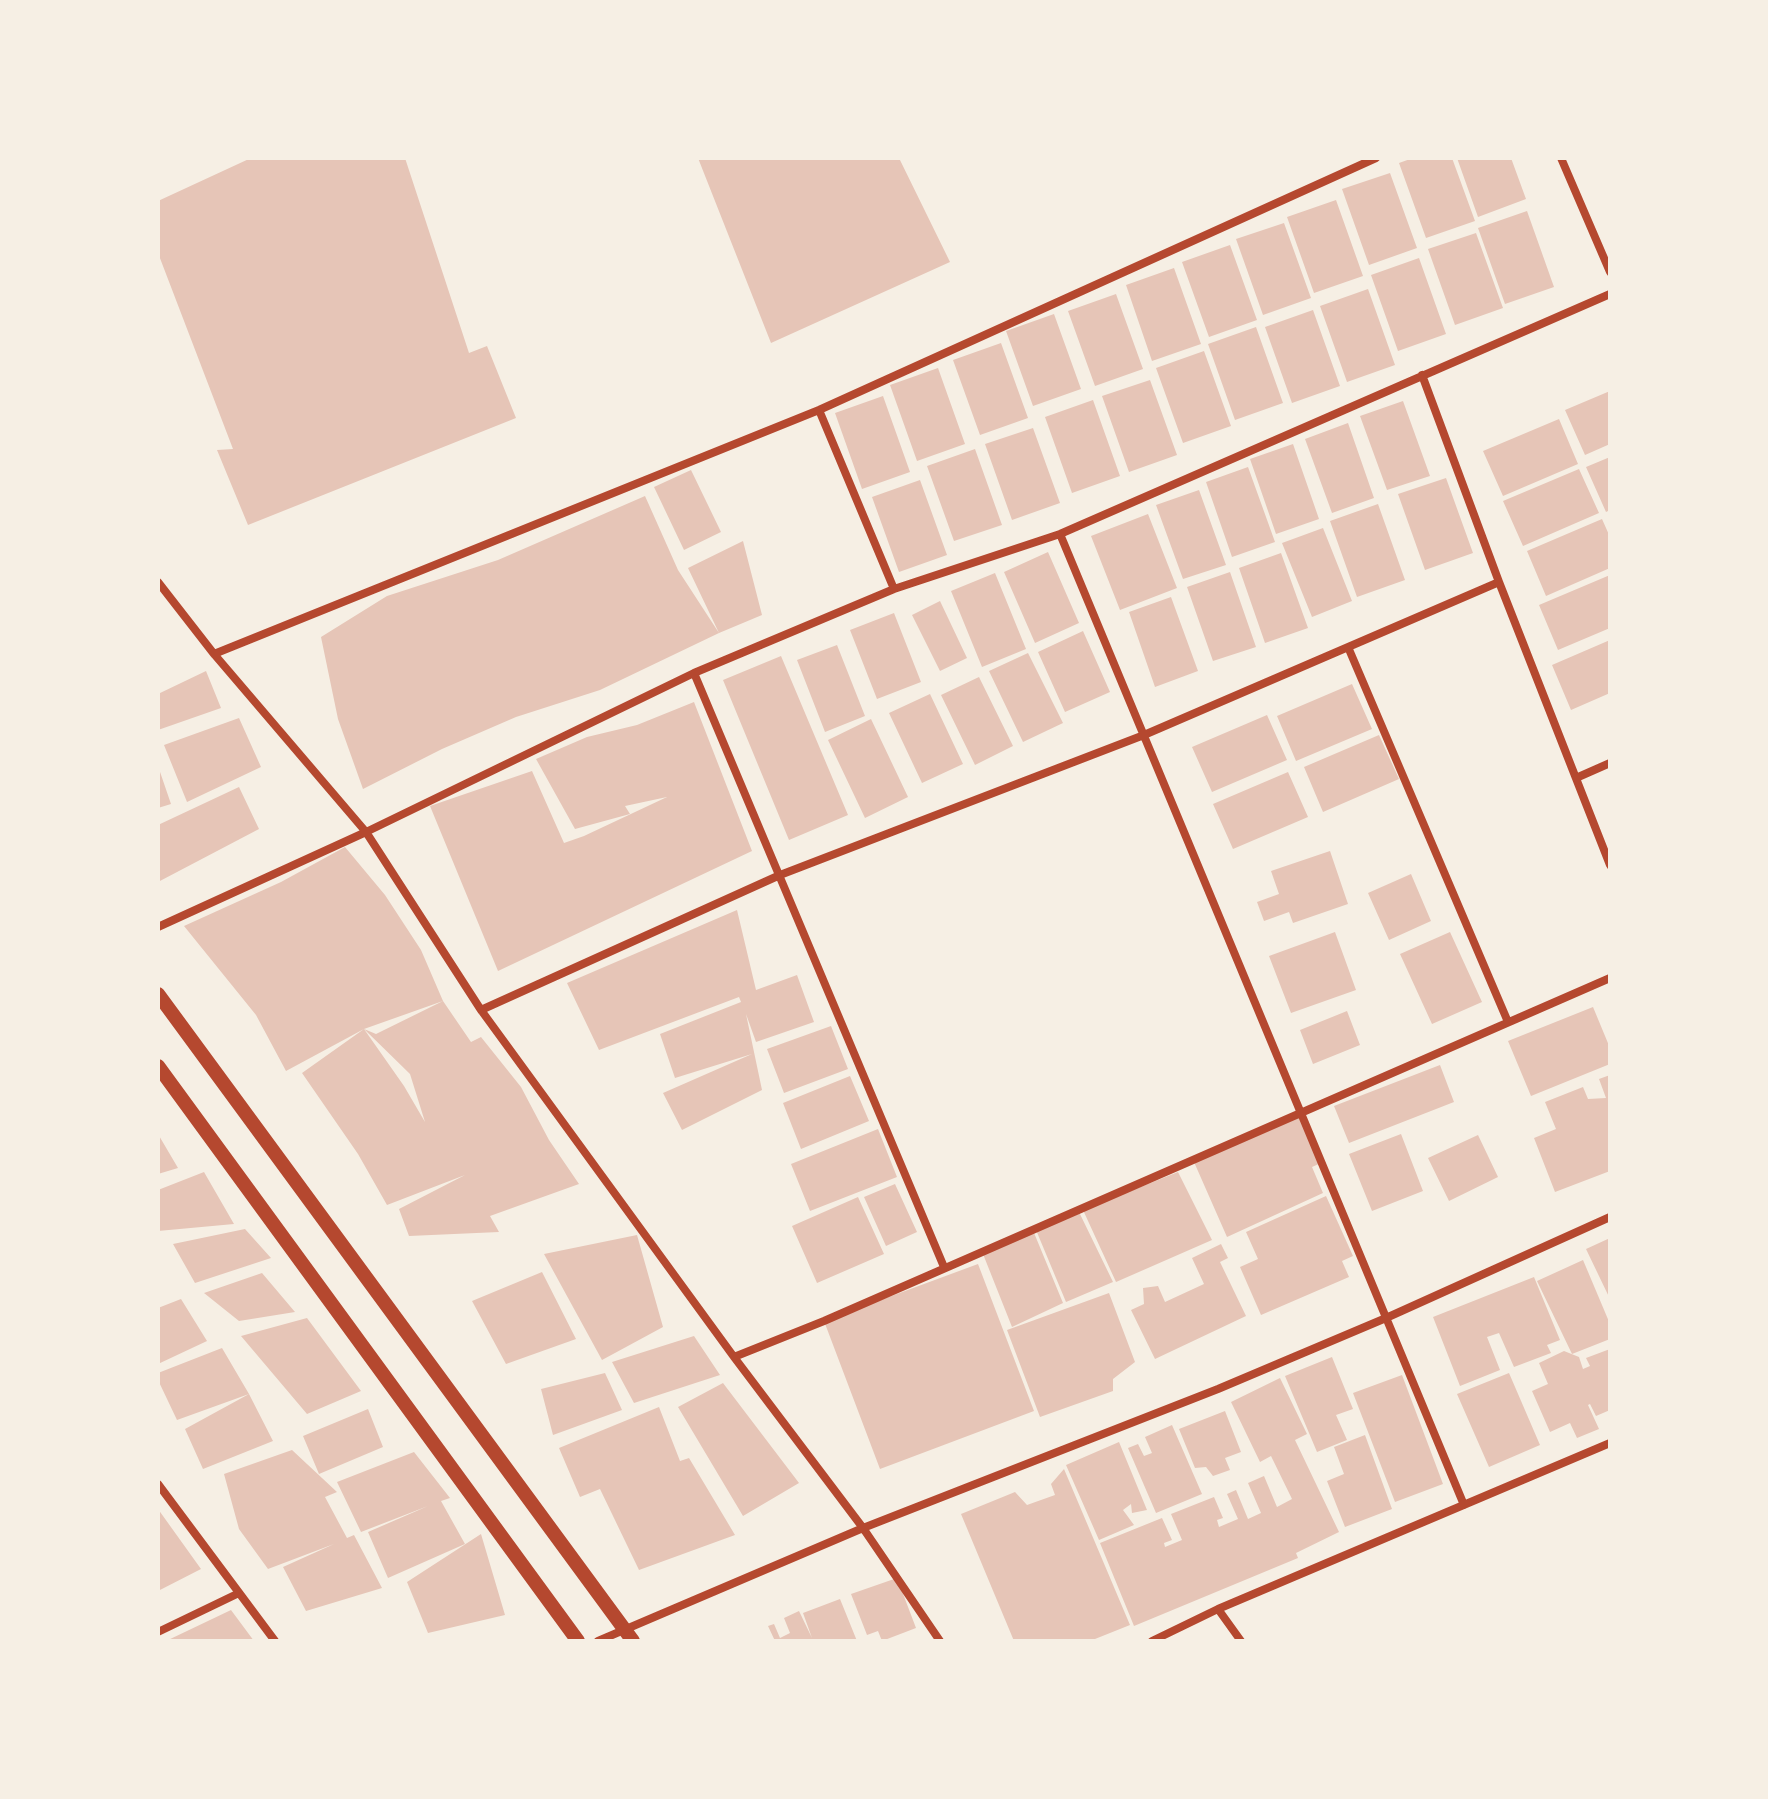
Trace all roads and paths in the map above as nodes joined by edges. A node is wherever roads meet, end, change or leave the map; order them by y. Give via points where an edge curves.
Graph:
1 (1376, 158) edge
2 (1561, 158) edge
3 (1610, 272) edge
4 (1610, 294) edge
5 (1422, 375) junction
6 (819, 410) junction
7 (1060, 534) junction
8 (158, 582) edge
9 (1499, 582) junction
10 (894, 589) junction
11 (1348, 647) junction
12 (214, 654) junction
13 (694, 673) junction
14 (1144, 735) junction
15 (1610, 763) edge
16 (1576, 778) junction
17 (366, 832) junction
18 (1610, 865) edge
19 (780, 875) junction
20 (158, 927) edge
21 (1610, 978) edge
22 (158, 994) edge
23 (481, 1010) junction
24 (1508, 1022) junction
25 (158, 1066) edge
26 (1300, 1112) junction
27 (1610, 1217) edge
28 (944, 1267) junction
29 (1386, 1318) junction
30 (734, 1357) junction
31 (1610, 1443) edge
32 (158, 1484) edge
33 (1464, 1505) junction
34 (863, 1528) junction
35 (239, 1593) junction
36 (1218, 1609) junction
37 (158, 1632) edge
38 (628, 1635) edge
39 (275, 1641) edge
40 (578, 1641) edge
41 (598, 1641) edge
42 (940, 1641) edge
43 (1152, 1641) edge
44 (1241, 1641) edge

1 - 6 street
2 - 3 street
4 - 5 street
5 - 7 street
5 - 9 street
6 - 10 street
6 - 12 street
7 - 10 street
7 - 14 street
8 - 12 street
9 - 11 street
9 - 16 street
10 - 13 street
11 - 14 street
11 - 24 street
12 - 17 street
13 - 17 street
13 - 19 street
14 - 19 street
14 - 26 street
15 - 16 street
16 - 18 street
17 - 20 street
17 - 23 street
19 - 23 street
19 - 28 street
21 - 24 street
22 - 38 street
23 - 30 street
24 - 26 street
25 - 40 street
26 - 28 street
26 - 29 street
27 - 29 street
28 - 30 street
29 - 33 street
29 - 34 street
30 - 34 street
31 - 33 street
32 - 35 street
33 - 36 street
34 - 38 street
34 - 42 street
35 - 37 street
35 - 39 street
36 - 43 street
36 - 44 street
38 - 41 street

